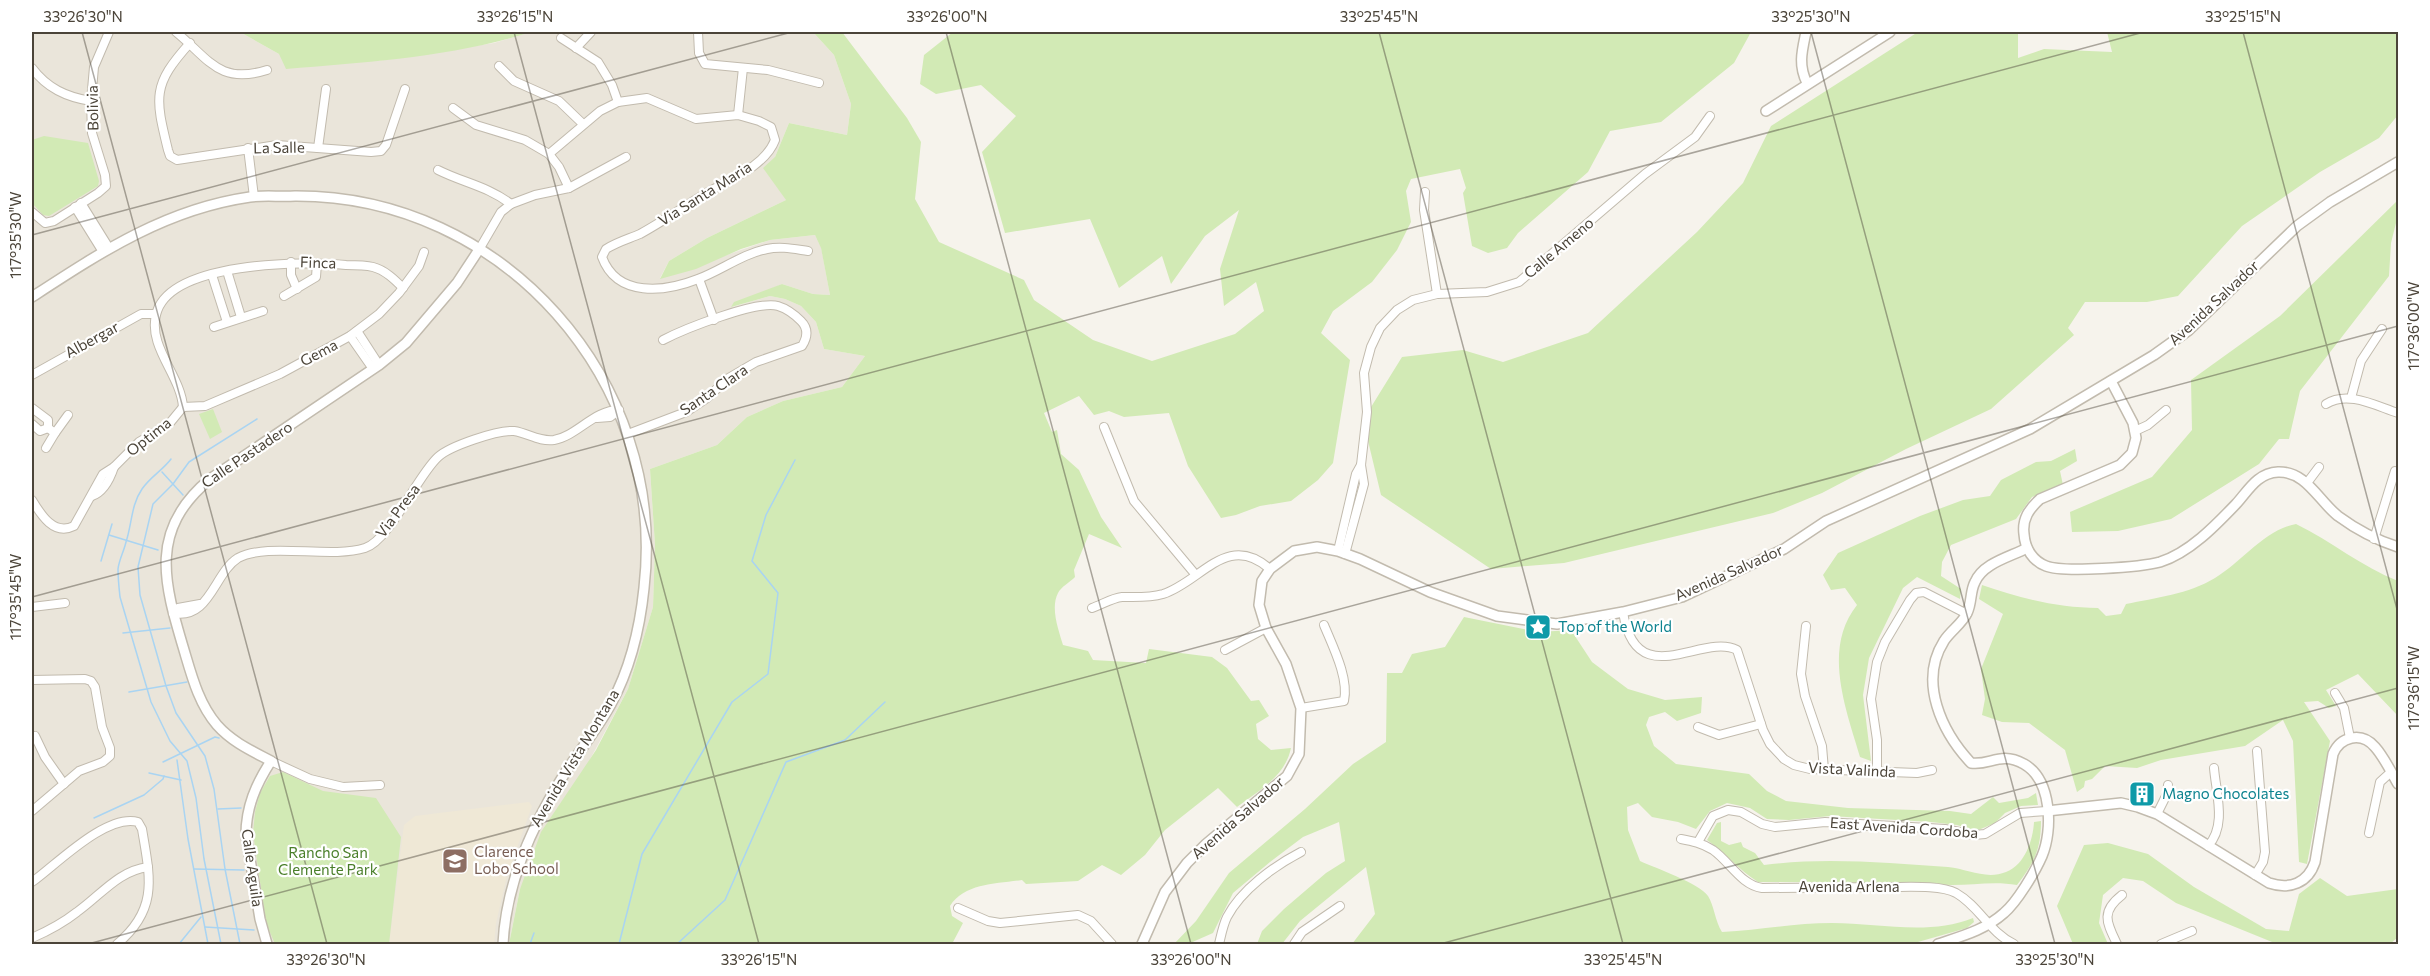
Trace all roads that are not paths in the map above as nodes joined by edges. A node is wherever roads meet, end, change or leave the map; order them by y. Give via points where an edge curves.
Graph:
1 (109, 32) edge
2 (176, 32) edge
3 (591, 32) edge
4 (698, 32) edge
5 (1806, 32) edge
6 (1890, 32) edge
7 (561, 38) dead end
8 (190, 43) junction
9 (576, 48) junction
10 (499, 66) dead end
11 (32, 68) edge
12 (743, 68) junction
13 (267, 70) dead end
14 (819, 83) dead end
15 (1808, 83) junction
16 (326, 89) dead end
17 (405, 89) dead end
18 (91, 101) junction
19 (618, 102) junction
20 (453, 108) dead end
21 (1766, 111) dead end
22 (738, 115) junction
23 (1710, 116) dead end
24 (583, 124) junction
25 (248, 148) junction
26 (318, 148) junction
27 (549, 154) junction
28 (626, 157) dead end
29 (2398, 162) edge
30 (438, 170) dead end
31 (569, 188) junction
32 (1425, 192) dead end
33 (254, 197) junction
34 (511, 204) junction
35 (78, 205) junction
36 (32, 212) edge
37 (480, 248) junction
38 (106, 250) junction
39 (808, 251) dead end
40 (424, 252) dead end
41 (291, 262) junction
42 (317, 263) junction
43 (227, 271) junction
44 (212, 275) junction
45 (699, 279) junction
46 (403, 288) junction
47 (297, 289) junction
48 (1437, 294) junction
49 (284, 296) dead end
50 (32, 297) edge
51 (263, 311) dead end
52 (156, 314) junction
53 (241, 317) junction
54 (714, 320) junction
55 (227, 322) junction
56 (214, 327) dead end
57 (2382, 329) dead end
58 (353, 334) junction
59 (663, 340) dead end
60 (376, 367) junction
61 (32, 375) edge
62 (2110, 381) junction
63 (2351, 398) junction
64 (2326, 404) dead end
65 (183, 407) junction
66 (32, 408) edge
67 (619, 410) junction
68 (2166, 410) dead end
69 (2398, 413) edge
70 (68, 415) dead end
71 (32, 424) edge
72 (1104, 427) dead end
73 (52, 430) junction
74 (2135, 431) junction
75 (628, 434) junction
76 (46, 448) dead end
77 (2319, 467) dead end
78 (2396, 471) dead end
79 (2307, 483) junction
80 (32, 500) edge
81 (2374, 539) junction
82 (2398, 547) edge
83 (2027, 548) junction
84 (1341, 552) junction
85 (1270, 569) junction
86 (1195, 574) junction
87 (65, 603) dead end
88 (32, 607) edge
89 (1092, 608) dead end
90 (1623, 612) junction
91 (173, 613) junction
92 (1967, 614) junction
93 (1324, 625) dead end
94 (1806, 626) dead end
95 (1266, 628) junction
96 (1225, 650) dead end
97 (32, 680) edge
98 (2336, 693) dead end
99 (1301, 708) junction
100 (1761, 724) junction
101 (1698, 727) dead end
102 (35, 736) dead end
103 (2350, 738) junction
104 (2257, 751) dead end
105 (271, 761) junction
106 (2214, 768) dead end
107 (1824, 770) junction
108 (1932, 770) dead end
109 (1877, 772) junction
110 (2391, 772) junction
111 (64, 784) junction
112 (2398, 784) edge
113 (380, 785) dead end
114 (2168, 785) dead end
115 (32, 811) edge
116 (2047, 811) junction
117 (2157, 814) junction
118 (2368, 833) dead end
119 (1681, 839) dead end
120 (1698, 842) junction
121 (2208, 846) junction
122 (1301, 852) dead end
123 (148, 867) junction
124 (2255, 874) junction
125 (32, 882) edge
126 (2122, 895) dead end
127 (1340, 906) dead end
128 (958, 908) dead end
129 (1990, 925) junction
130 (2192, 931) dead end
131 (32, 938) edge
132 (117, 945) edge
133 (267, 945) edge
134 (503, 945) edge
135 (1112, 945) edge
136 (1142, 945) edge
137 (1219, 945) edge
138 (1294, 945) edge
139 (1938, 945) edge
140 (2014, 945) edge
141 (2117, 945) edge
142 (2161, 945) edge

1 - 18 street, Bolivia via 94,67
2 - 8 street
3 - 9 street
4 - 12 street via 703,63
5 - 15 street via 1801,60
6 - 15 street
7 - 9 street
8 - 13 street via 210,63 231,75
8 - 25 street, La Salle via 165,74 159,102 170,156 177,160
9 - 19 street via 598,62
10 - 24 street via 514,81 559,101
11 - 18 street via 47,85 70,98
12 - 14 street
12 - 22 street
15 - 21 street
16 - 26 street
17 - 26 street, La Salle via 381,151
18 - 35 street, Bolivia via 92,132 105,186
19 - 22 street, Via Santa Maria via 646,98 696,119
19 - 24 street, Via Santa Maria
20 - 27 street via 476,125 525,140
22 - 45 street, Via Santa Maria via 771,127 773,146 740,175 673,216 614,244 602,257 619,282 635,288 674,286
23 - 48 street, Calle Ameno via 1695,137 1645,174 1519,282 1487,292
24 - 27 street, Via Santa Maria
25 - 26 street, La Salle
25 - 33 street
27 - 31 street
28 - 31 street
29 - 62 street, Avenida Salvador via 2297,226 2174,343
30 - 34 street via 495,192
31 - 34 street
32 - 48 street via 1424,210
33 - 37 street, Avenida Vista Montana via 322,196 369,203 408,214
33 - 38 street, Avenida Vista Montana via 217,203 159,222
34 - 37 street, Calle Pastadero
35 - 36 street via 45,223
35 - 38 street
37 - 60 street, Calle Pastadero via 427,320
37 - 67 street, Avenida Vista Montana via 552,308 585,348
38 - 50 street, Avenida Vista Montana
39 - 45 street, Via Santa Maria via 766,249
40 - 46 street, Gema
41 - 42 street, Finca
41 - 43 street, Finca
41 - 47 street
42 - 46 street, Finca via 373,267
42 - 47 street via 316,277
43 - 44 street, Finca
43 - 53 street
44 - 52 street, Finca via 171,292
44 - 55 street
45 - 54 street
46 - 58 street, Gema
47 - 49 street
48 - 84 street, Calle Ameno via 1413,300 1397,310 1380,328 1371,347 1364,373 1364,484
51 - 53 street
52 - 61 street, Albergar via 141,314
52 - 65 street via 159,343
53 - 55 street
54 - 59 street, Santa Clara
54 - 75 street, Santa Clara via 762,305 777,305 791,311 805,325 807,337 802,346 756,362 728,379 686,412
55 - 56 street
57 - 63 street via 2361,361
58 - 60 street
58 - 65 street, Gema via 280,374 206,406
60 - 91 street, Calle Pastadero via 195,491 171,529 165,550
62 - 74 street
62 - 90 street, Avenida Salvador via 2030,429 1826,521 1784,549 1682,597
63 - 64 street via 2336,397
63 - 69 street
65 - 80 street, Optima via 169,424 139,442 104,474 74,526 65,531 46,520
66 - 73 street via 48,420
67 - 75 street, Avenida Vista Montana
67 - 91 street, Via Presa via 608,411 556,440 511,431 445,451 435,459 373,544 353,550 248,555 230,564 202,604 178,608
68 - 74 street via 2148,426
70 - 73 street
71 - 73 street via 40,431
72 - 86 street via 1134,501
73 - 76 street
74 - 83 street via 2134,445 2126,460 2033,505 2024,523
75 - 134 street, Avenida Vista Montana via 640,479 647,532 644,590 631,656 612,702 530,833 512,889
77 - 79 street
78 - 81 street
79 - 81 street via 2330,509
79 - 83 street via 2288,472 2261,477 2197,540 2177,555 2144,566 2054,568 2040,563
81 - 82 street
83 - 92 street via 1982,570 1974,584
84 - 85 street, Avenida Salvador via 1317,547 1294,551
84 - 90 street, Avenida Salvador via 1430,592 1497,616 1557,624
85 - 86 street via 1247,557 1226,556
85 - 95 street, Avenida Salvador via 1262,582 1259,605
86 - 89 street via 1165,593 1119,597
87 - 88 street
90 - 100 street, Vista Valinda via 1632,639 1649,653 1676,656 1726,646 1737,650
91 - 105 street, Calle Pastadero via 196,692 208,713 230,738
92 - 109 street via 1924,592 1916,593 1885,642 1871,699
92 - 116 street via 1943,642 1935,664 1938,716 1971,763 2008,758 2024,764 2041,782
93 - 99 street via 1346,692 1344,701
94 - 107 street via 1801,674 1804,696 1822,746
95 - 96 street
95 - 99 street, Avenida Salvador via 1286,664
97 - 111 street via 85,679 95,687 110,756 79,771
98 - 103 street via 2344,708
99 - 136 street, Avenida Salvador via 1299,754 1287,776 1187,863 1165,892
100 - 101 street via 1719,735
100 - 107 street, Vista Valinda via 1770,744 1784,759 1794,765
102 - 111 street
103 - 110 street via 2360,738 2375,746
103 - 124 street, East Avenida Cordoba via 2337,745 2332,754 2312,870 2299,883 2280,887
104 - 124 street via 2265,852
105 - 113 street, Calle Pastadero via 310,779 343,787
105 - 133 street, Calle Aguila via 259,778 246,821
106 - 121 street via 2219,823
107 - 109 street, Vista Valinda
108 - 109 street, Vista Valinda
110 - 112 street
110 - 118 street via 2380,782
111 - 115 street
114 - 117 street
116 - 117 street, East Avenida Cordoba via 2121,803
116 - 120 street, East Avenida Cordoba via 2020,813 1985,834 1974,835 1945,829 1825,822 1775,827 1728,810 1713,816
116 - 129 street via 2042,856 2006,912
117 - 121 street, East Avenida Cordoba
119 - 120 street, Avenida Arlena
120 - 129 street, Avenida Arlena via 1724,859 1750,886 1920,887 1953,891 1974,904
121 - 124 street, East Avenida Cordoba
122 - 137 street via 1241,896 1227,918
123 - 125 street via 142,829 131,820 79,843
123 - 131 street via 122,874 77,912
123 - 132 street via 146,909
126 - 141 street via 2106,913
127 - 138 street via 1302,932
128 - 135 street via 1000,923 1078,915 1091,921
129 - 139 street
129 - 140 street, Avenida Arlena
130 - 142 street

